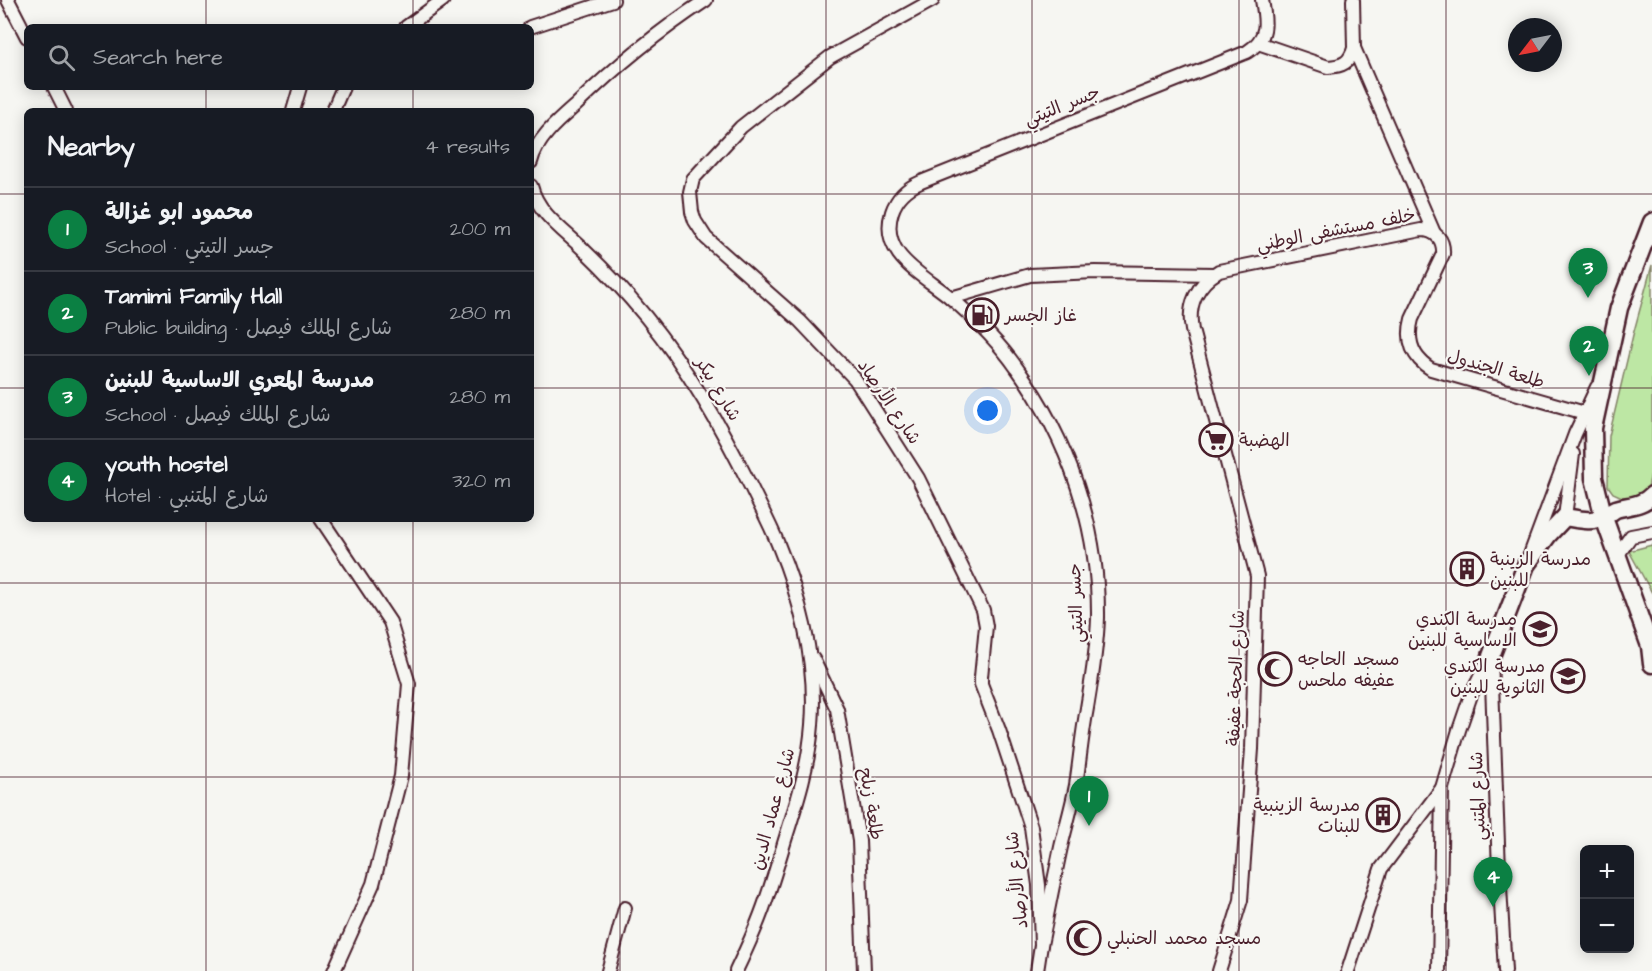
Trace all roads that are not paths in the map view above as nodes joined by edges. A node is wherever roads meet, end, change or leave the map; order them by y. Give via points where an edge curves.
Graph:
1 (8, 0) edge
2 (443, 0) edge
3 (613, 0) edge
4 (706, 0) edge
5 (933, 0) edge
6 (1262, 0) edge
7 (1353, 0) edge
8 (410, 24) edge
9 (534, 26) edge
10 (24, 31) edge
11 (1258, 43) junction
12 (1354, 48) junction
13 (56, 90) edge
14 (299, 90) edge
15 (342, 90) edge
16 (64, 108) edge
17 (294, 108) edge
18 (334, 108) edge
19 (534, 155) edge
20 (534, 198) edge
21 (1652, 222) edge
22 (1434, 232) junction
23 (1214, 274) junction
24 (951, 297) junction
25 (1606, 367) junction
26 (1431, 369) joint
27 (1585, 413) junction
28 (1575, 434) junction
29 (1652, 495) edge
30 (1565, 517) junction
31 (1604, 518) junction
32 (323, 522) edge
33 (1652, 532) edge
34 (1617, 556) junction
35 (1634, 603) junction
36 (1652, 632) edge
37 (808, 650) junction
38 (1491, 656) junction
39 (1652, 664) edge
40 (1442, 788) junction
41 (625, 908) dead end
42 (1041, 945) junction
43 (334, 971) edge
44 (608, 971) edge
45 (736, 971) edge
46 (864, 971) edge
47 (1037, 971) edge
48 (1219, 971) edge
49 (1348, 971) edge
50 (1439, 971) edge
51 (1505, 971) edge

1 - 10 street
2 - 8 street
3 - 9 street
4 - 19 street via 604,77 540,141
5 - 42 street, شارع الأرصاد via 830,57 741,127 693,179 690,202 695,221 706,238 800,321 855,379 918,478 983,610 986,626 981,684 1030,827 1039,885
6 - 11 street via 1265,29
7 - 12 street
11 - 12 street via 1328,67 1346,62
11 - 24 street, جسر التيتي via 1247,51 921,182 905,192 891,215 892,242 909,266
12 - 22 street
13 - 16 street
14 - 17 street
15 - 18 street
20 - 37 street, شارع بيكر via 632,300 700,392 778,543 796,593
21 - 25 main road via 1619,308
22 - 23 street, خلف مستشفى الوطني via 1421,230
22 - 26 street, خلف مستشفى الوطني via 1440,238 1443,254 1412,320 1409,335 1415,355
23 - 24 street, خلف مستشفى الوطني via 1030,275
23 - 48 street, شارع الحجة عفيفة via 1195,296 1190,314 1192,330 1257,576 1252,749 1241,900
24 - 42 street, جسر التيتي via 999,345 1045,411 1077,485 1095,564 1098,618 1094,671 1076,787
25 - 27 street
25 - 31 main road via 1593,428 1594,478
26 - 27 street, طلعة الجندول
27 - 28 street
28 - 30 street
28 - 38 street
29 - 31 main road via 1639,504 1613,510
30 - 31 main road via 1586,521
30 - 38 main road via 1526,565
31 - 34 main road
32 - 43 street via 390,622 409,684 401,776 374,884
33 - 34 street via 1631,536
34 - 35 main road
35 - 36 street
35 - 39 main road via 1650,646
37 - 45 street, شارع عماد الدين via 812,724 800,793 766,902
37 - 46 street, طلعة زبلح via 837,709 859,841
38 - 40 street via 1471,694
38 - 51 street, شارع المتنبي
40 - 49 street via 1381,869
40 - 50 street
41 - 44 street
42 - 47 street

